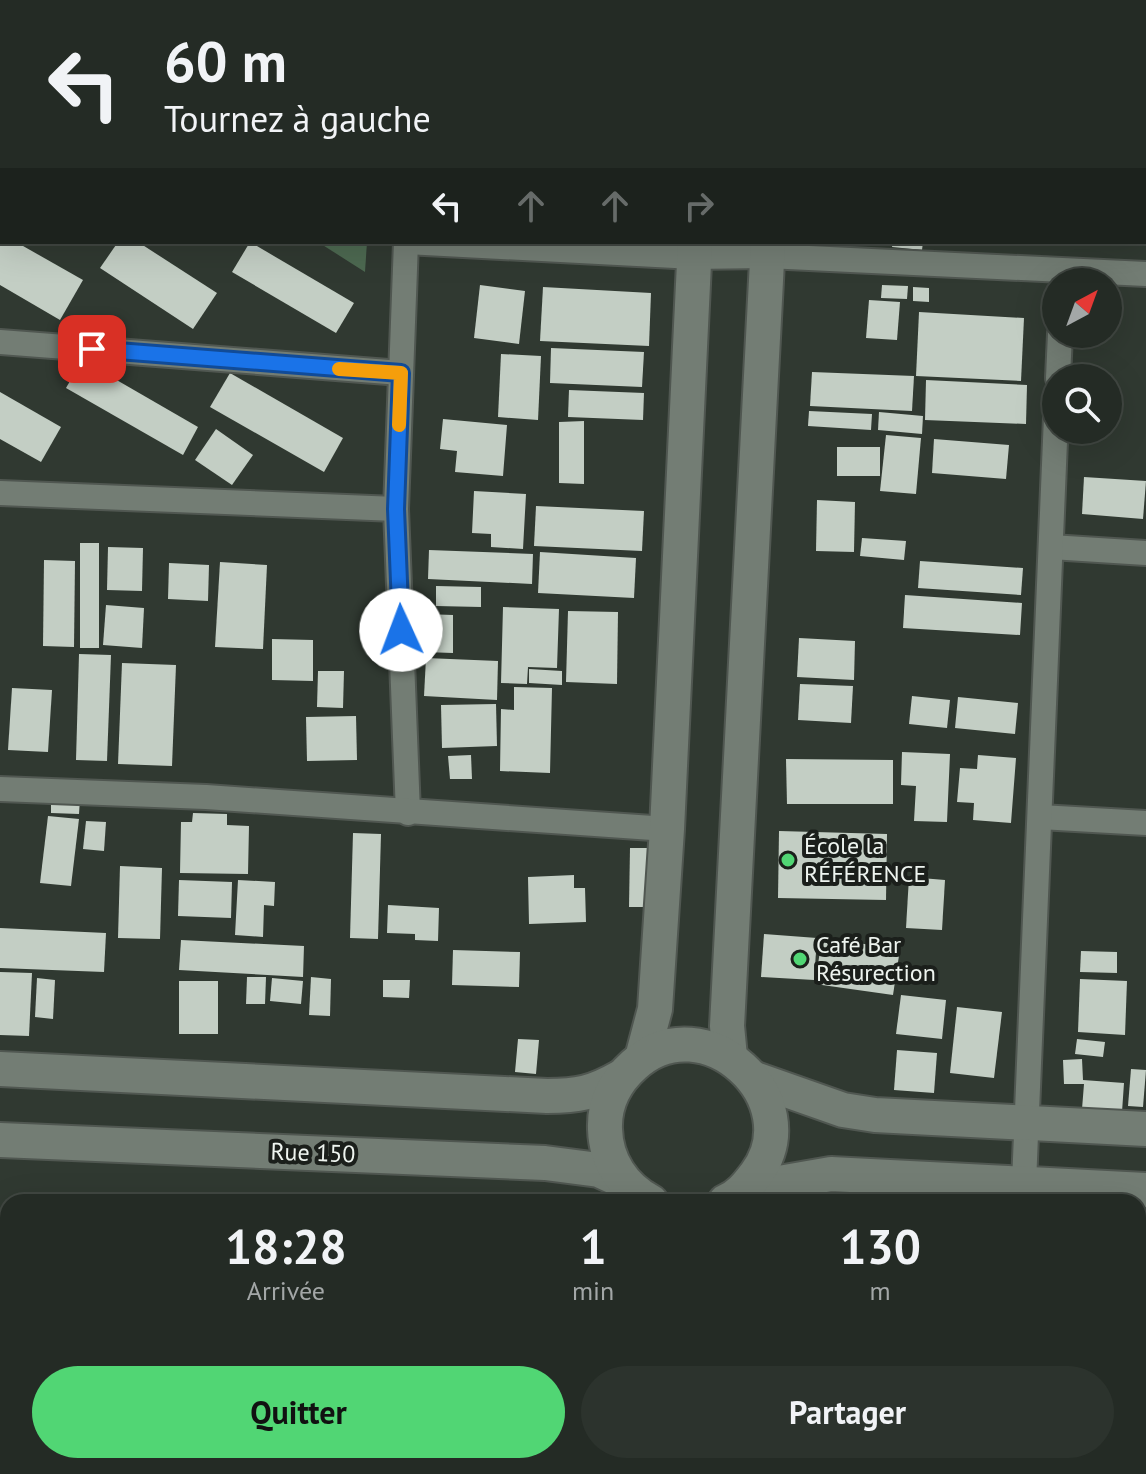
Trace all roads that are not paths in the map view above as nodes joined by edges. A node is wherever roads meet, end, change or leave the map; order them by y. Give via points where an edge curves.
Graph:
1 (406, 244) edge
2 (478, 244) edge
3 (767, 249) edge
4 (694, 250) edge
5 (1042, 274) edge
6 (1146, 274) edge
7 (1122, 275) edge
8 (0, 342) edge
9 (401, 373) junction
10 (1055, 444) edge
11 (0, 493) edge
12 (396, 509) junction
13 (1051, 547) junction
14 (1146, 553) edge
15 (0, 789) edge
16 (408, 813) junction
17 (1040, 817) junction
18 (1146, 823) edge
19 (667, 829) junction
20 (632, 1068) junction
21 (743, 1068) junction
22 (0, 1069) edge
23 (1027, 1123) junction
24 (1146, 1129) edge
25 (0, 1140) edge
26 (1024, 1183) junction
27 (1146, 1190) edge
28 (636, 1194) edge
29 (637, 1194) edge
30 (738, 1194) edge
31 (750, 1194) edge

1 - 9 street
2 - 4 street
3 - 4 street
3 - 5 street
3 - 21 main road via 727,1026
4 - 19 main road
6 - 7 street
8 - 9 street
9 - 12 street
10 - 13 street
11 - 12 street
12 - 16 street
13 - 14 street
13 - 17 street
15 - 16 street via 206,797
16 - 19 street
17 - 18 street
17 - 23 street
19 - 20 main road via 655,1009
20 - 21 main road via 663,1048 686,1045 709,1048
20 - 22 main road via 595,1092 559,1096
20 - 29 main road via 610,1097 605,1118 608,1151
21 - 23 main road via 854,1111
21 - 30 main road via 768,1107 771,1137 763,1165
23 - 24 main road
23 - 26 street
25 - 28 main road, Rue 150 via 545,1163 599,1170
26 - 27 main road
26 - 31 main road via 831,1174

